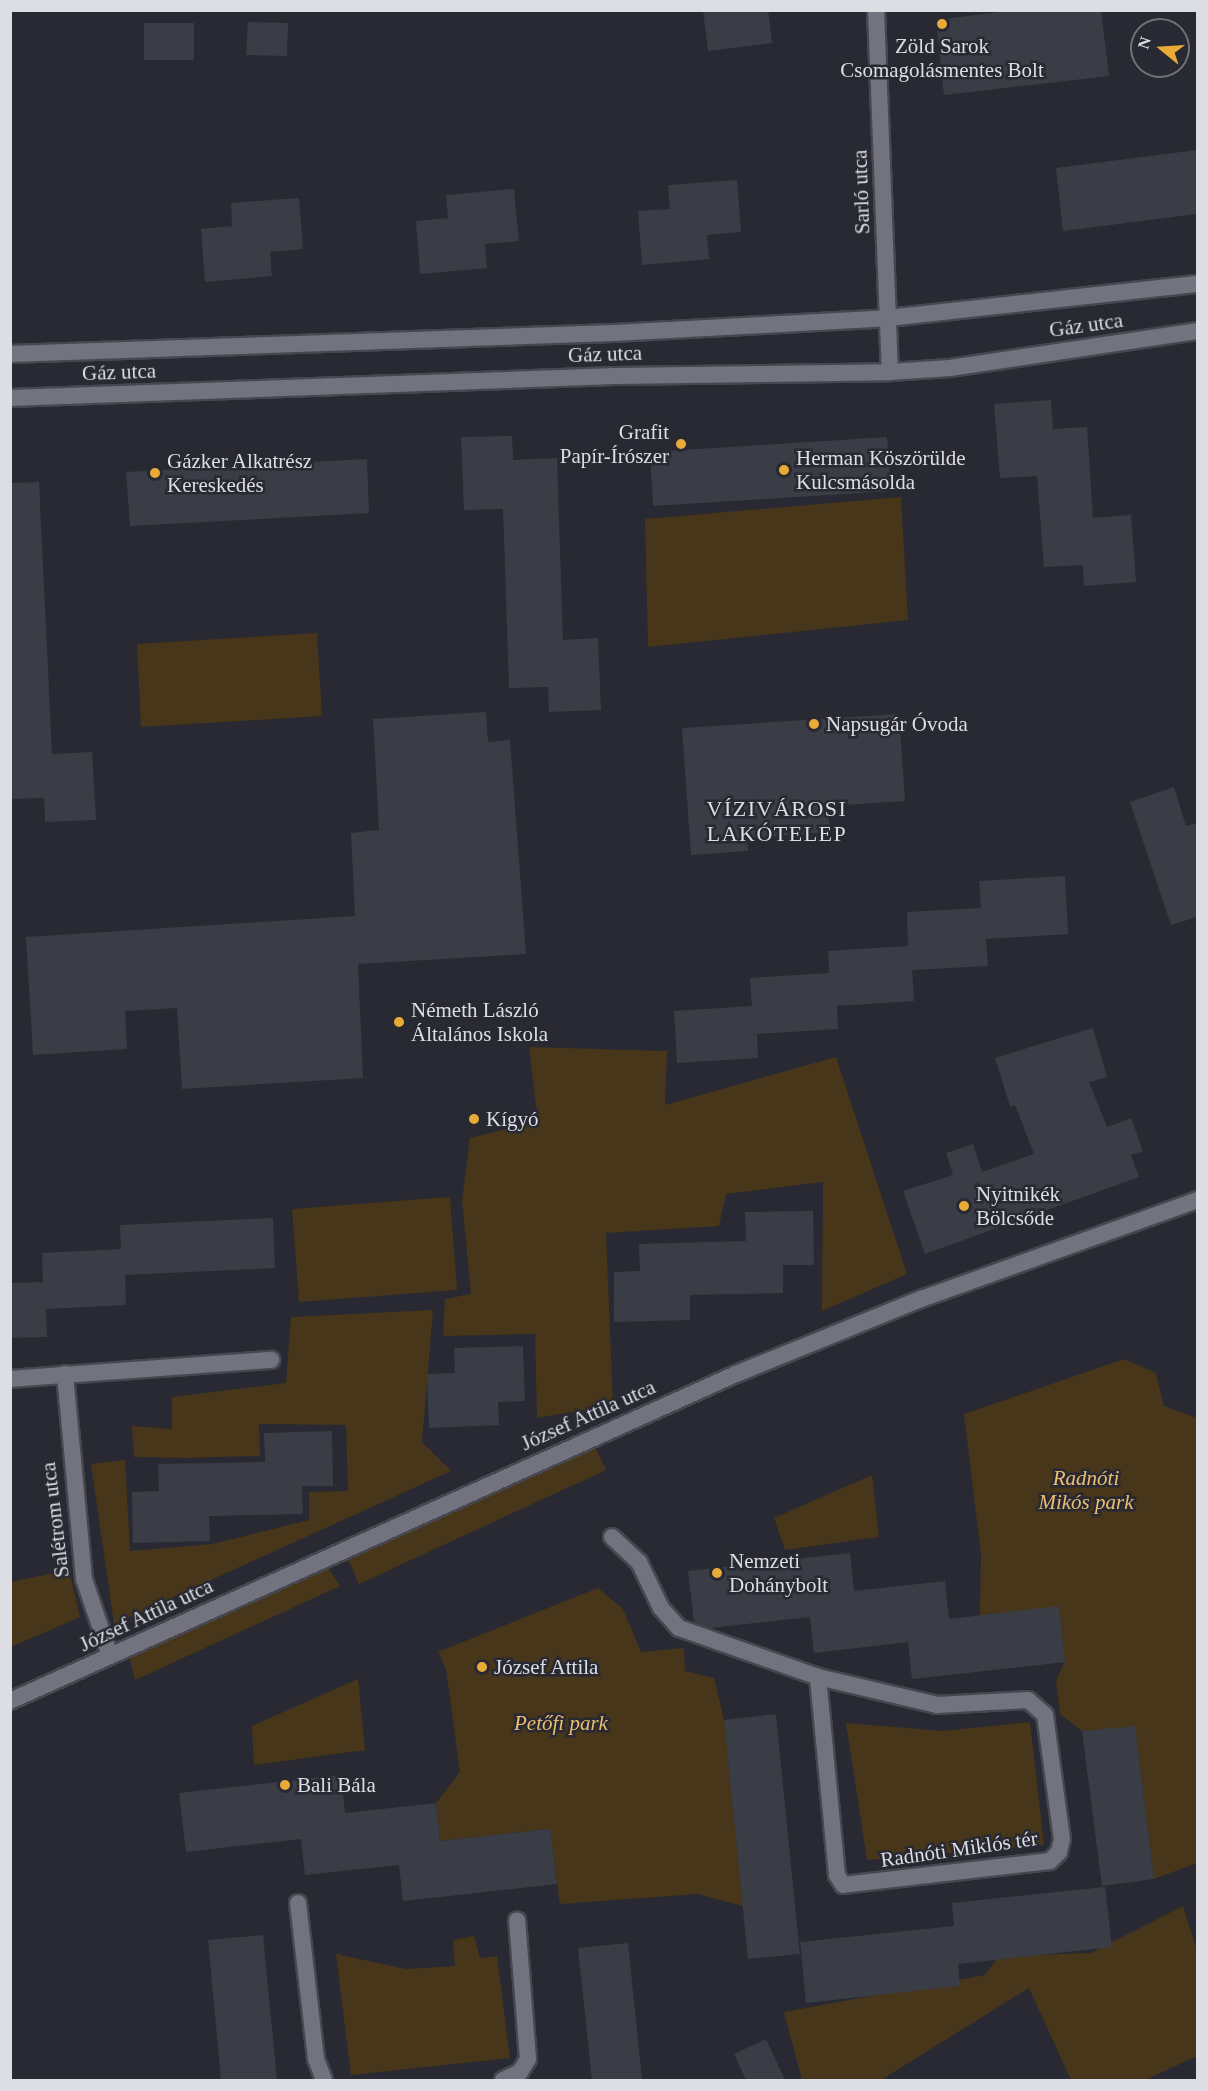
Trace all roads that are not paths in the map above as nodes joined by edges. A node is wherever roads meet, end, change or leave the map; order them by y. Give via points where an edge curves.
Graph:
1 (876, 10) edge
2 (1197, 284) edge
3 (888, 318) junction
4 (1197, 332) edge
5 (10, 354) edge
6 (890, 372) junction
7 (10, 398) edge
8 (1197, 1200) edge
9 (271, 1360) dead end
10 (65, 1374) junction
11 (10, 1379) edge
12 (612, 1537) dead end
13 (110, 1656) junction
14 (818, 1677) junction
15 (10, 1701) edge
16 (298, 1903) dead end
17 (517, 1920) dead end
18 (324, 2080) edge
19 (503, 2080) edge

1 - 3 street, Sarló utca
2 - 3 street, Gáz utca
3 - 5 street, Gáz utca via 614,333
3 - 6 street, Sarló utca
4 - 6 street, Gáz utca via 950,368
6 - 7 street, Gáz utca via 615,376
8 - 13 street, József Attila utca via 932,1295 736,1374
9 - 10 street
10 - 11 street
10 - 13 street, Salétrom utca via 84,1578
12 - 14 street, Radnóti Miklós tér via 639,1562 661,1608 680,1628
13 - 15 street, József Attila utca
14 - 14 street, Radnóti Miklós tér via 937,1705 1029,1700 1045,1715 1062,1839 1059,1852 1050,1861 843,1885 837,1875
16 - 18 street via 316,2059
17 - 19 street via 528,2059 520,2072

